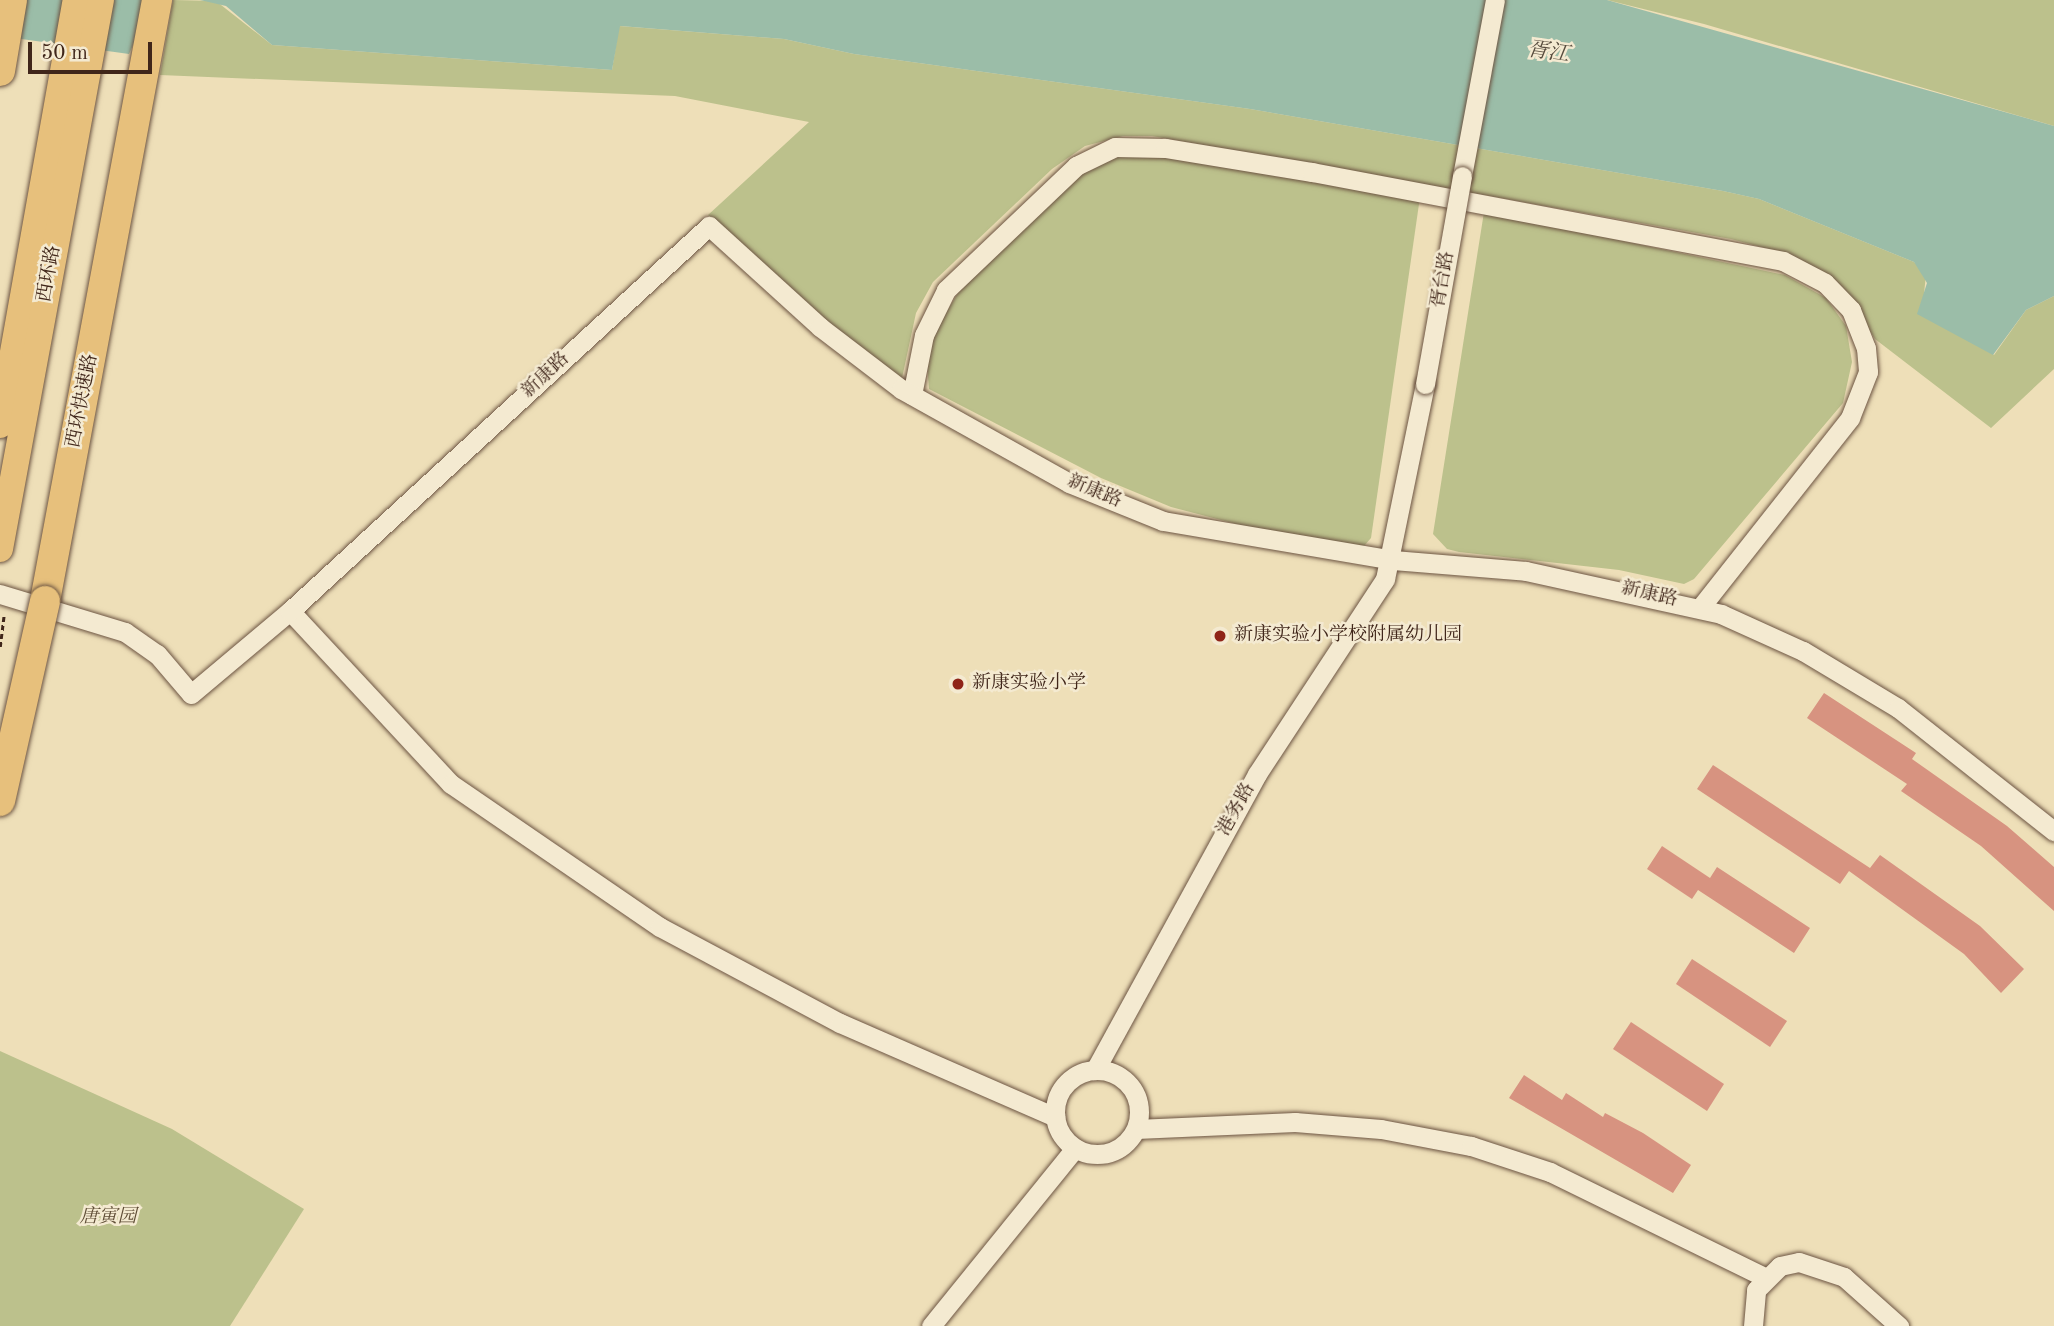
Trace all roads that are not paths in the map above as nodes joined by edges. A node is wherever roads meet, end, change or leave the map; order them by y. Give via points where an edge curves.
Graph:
1 (12, 0) edge
2 (76, 0) edge
3 (101, 0) edge
4 (158, 0) edge
5 (1495, 0) edge
6 (0, 71) edge
7 (66, 119) junction
8 (912, 395) junction
9 (0, 425) edge
10 (0, 549) edge
11 (1393, 560) junction
12 (3, 602) edge
13 (1700, 608) junction
14 (290, 611) junction
15 (0, 801) edge
16 (2054, 831) edge
17 (1095, 1070) junction
18 (1055, 1117) junction
19 (1136, 1129) junction
20 (1075, 1148) junction
21 (1766, 1278) junction
22 (931, 1326) edge
23 (1753, 1326) edge
24 (1899, 1326) edge

1 - 6 highway
2 - 7 main road, 西环路
3 - 7 main road, 西环路
4 - 15 highway, 西环快速路, bridge via 45,601
5 - 11 street, 胥台路, bridge
7 - 9 main road, 西环路
7 - 10 main road, 西环路
8 - 11 street, 新康路 via 1069,483 1163,521
8 - 13 street via 924,335 946,290 1068,173 1115,147 1165,148 1312,172 1783,261 1825,283 1851,310 1866,348 1868,372 1850,418
8 - 14 street, 新康路 via 820,327 709,226
11 - 13 street, 新康路 via 1527,571
11 - 17 street, 港务路 via 1385,579 1256,774
12 - 14 street via 125,632 157,654 191,694
13 - 16 street, 新康路 via 1761,631 1850,677 1941,740
14 - 18 street via 451,784 660,927 840,1023
17 - 18 street via 1082,1072 1061,1090
17 - 19 street via 1122,1078 1132,1088 1139,1116
18 - 20 street
19 - 20 street via 1128,1141 1102,1154
19 - 21 street via 1295,1122 1381,1129 1471,1146 1550,1172
20 - 22 street
21 - 23 street via 1756,1290
21 - 24 street via 1780,1266 1817,1266 1844,1277

